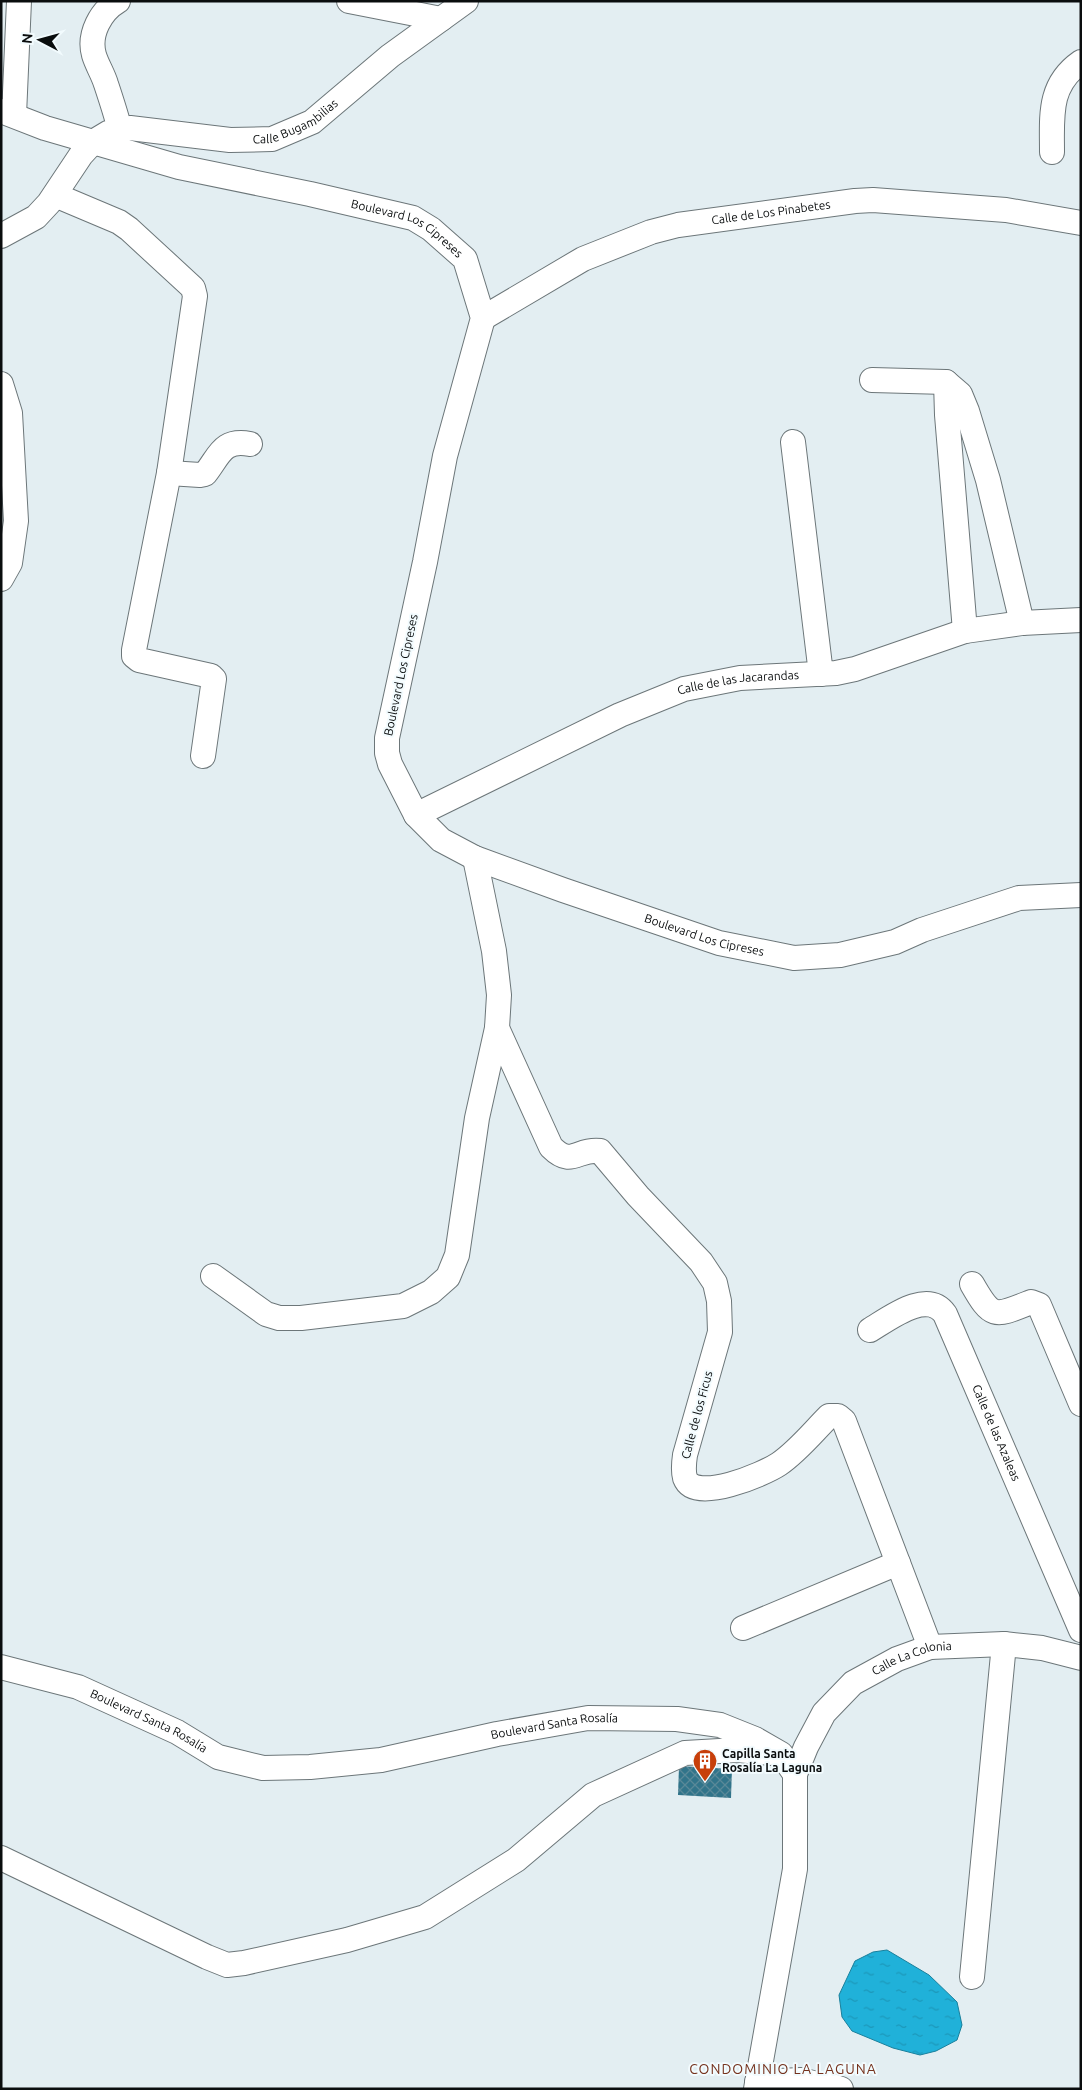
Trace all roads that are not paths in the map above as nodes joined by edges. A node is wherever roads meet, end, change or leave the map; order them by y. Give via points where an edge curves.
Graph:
1 (20, 1) edge
2 (118, 1) edge
3 (349, 1) edge
4 (466, 1) edge
5 (441, 19) junction
6 (1081, 62) edge
7 (8, 113) edge
8 (120, 130) junction
9 (93, 142) junction
10 (1052, 152) dead end
11 (55, 195) junction
12 (1081, 223) edge
13 (1, 236) edge
14 (483, 318) junction
15 (872, 380) dead end
16 (946, 382) junction
17 (1, 384) edge
18 (973, 430) junction
19 (949, 434) junction
20 (793, 442) dead end
21 (250, 444) dead end
22 (169, 473) junction
23 (8, 517) edge
24 (1, 579) edge
25 (1081, 620) edge
26 (1022, 623) junction
27 (965, 631) junction
28 (821, 674) junction
29 (203, 756) dead end
30 (416, 815) junction
31 (475, 858) junction
32 (1081, 895) edge
33 (497, 1028) junction
34 (213, 1276) dead end
35 (972, 1284) dead end
36 (870, 1330) dead end
37 (1081, 1404) edge
38 (898, 1563) junction
39 (743, 1628) dead end
40 (1081, 1630) edge
41 (1004, 1644) junction
42 (930, 1647) junction
43 (1081, 1658) edge
44 (1, 1667) edge
45 (781, 1754) junction
46 (795, 1774) junction
47 (1, 1858) edge
48 (972, 1977) dead end
49 (757, 2085) edge
50 (814, 2087) edge
51 (841, 2089) edge

1 - 7 street
2 - 8 street via 106,9 95,30 93,42 94,54
3 - 5 street
4 - 5 street, Calle Bugambilias
5 - 8 street, Calle Bugambilias via 390,56 312,122 272,139 230,140 130,128
6 - 10 street via 1068,71 1057,88 1052,109
7 - 9 street, Boulevard Los Cipreses
8 - 9 street, Calle Bugambilias
9 - 11 street
9 - 14 street, Boulevard Los Cipreses via 201,173 413,218 431,229 465,259
11 - 13 street via 36,217
11 - 22 street via 119,222 193,288 195,296
12 - 14 street, Calle de Los Pinabetes via 1006,210 873,200 678,225 651,232 583,259
14 - 30 street, Boulevard Los Cipreses via 445,456 387,738 390,764
15 - 16 street
16 - 18 street via 960,394
16 - 19 street
17 - 23 street via 10,413
18 - 19 street
18 - 26 street
19 - 27 street
20 - 28 street
21 - 22 street via 239,442 223,448 205,474
22 - 29 street via 134,656 214,679
23 - 24 street via 10,563
25 - 26 street, Calle de las Jacarandas
26 - 27 street, Calle de las Jacarandas
27 - 28 street, Calle de las Jacarandas via 855,669
28 - 30 street, Calle de las Jacarandas via 740,678 684,689 620,715
30 - 31 street, Boulevard Los Cipreses via 441,840
31 - 32 street, Boulevard Los Cipreses via 711,940 794,958 840,955 895,942 1019,898
31 - 33 street via 494,950 499,995
33 - 34 street via 477,1118 457,1255 448,1277 431,1292 402,1306 279,1318 266,1314
33 - 38 street, Calle de los Ficus via 551,1147 560,1156 572,1158 590,1150 600,1151 701,1262 715,1283 720,1332 685,1455 685,1479 702,1488 718,1487 760,1474 780,1464 829,1416 838,1416 844,1420
35 - 37 street via 992,1312 1007,1312 1031,1302 1039,1305
36 - 40 street, Calle de las Azaleas via 898,1313 922,1304 940,1306 946,1314
38 - 39 street
38 - 42 street, Calle de los Ficus
41 - 42 street, Calle La Colonia
41 - 43 street, Calle La Colonia via 1042,1648
41 - 48 street
42 - 46 street, Calle La Colonia via 897,1659 853,1683 824,1714
44 - 45 street, Boulevard Santa Rosalía via 78,1687 177,1732 218,1757 262,1768 381,1760 588,1718 677,1719 720,1725
45 - 46 street, Boulevard Santa Rosalía
45 - 47 street via 736,1750 685,1753 593,1795 516,1860 425,1917 347,1940 244,1963 227,1965 207,1957
46 - 49 street via 795,1870
49 - 50 street via 801,2080
50 - 51 street via 826,2084

